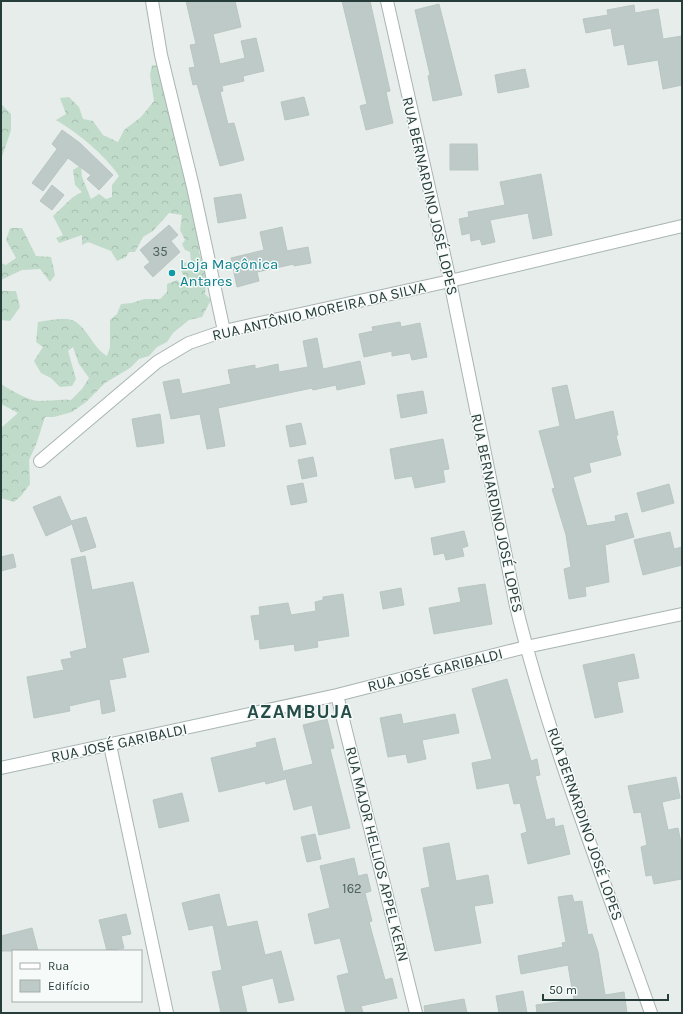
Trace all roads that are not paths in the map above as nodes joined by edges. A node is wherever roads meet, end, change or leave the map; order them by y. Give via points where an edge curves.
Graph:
1 (152, 1) edge
2 (387, 1) edge
3 (682, 226) edge
4 (450, 281) junction
5 (224, 331) junction
6 (40, 461) dead end
7 (682, 614) edge
8 (526, 647) junction
9 (337, 695) junction
10 (110, 745) junction
11 (1, 768) edge
12 (167, 1013) edge
13 (416, 1013) edge
14 (652, 1013) edge

1 - 5 street via 161,55
2 - 4 street, RUA BERNARDINO JOSÉ LOPES
3 - 4 street, RUA ANTÔNIO MOREIRA DA SILVA
4 - 5 street, RUA ANTÔNIO MOREIRA DA SILVA
4 - 8 street, RUA BERNARDINO JOSÉ LOPES
5 - 6 street, RUA ANTÔNIO MOREIRA DA SILVA via 189,343 157,362
7 - 8 street, RUA JOSÉ GARIBALDI
8 - 9 street, RUA JOSÉ GARIBALDI
8 - 14 street, RUA BERNARDINO JOSÉ LOPES via 554,738
9 - 10 street, RUA JOSÉ GARIBALDI
9 - 13 street, RUA MAJOR HELLIOS APPEL KERN
10 - 11 street, RUA JOSÉ GARIBALDI
10 - 12 street

